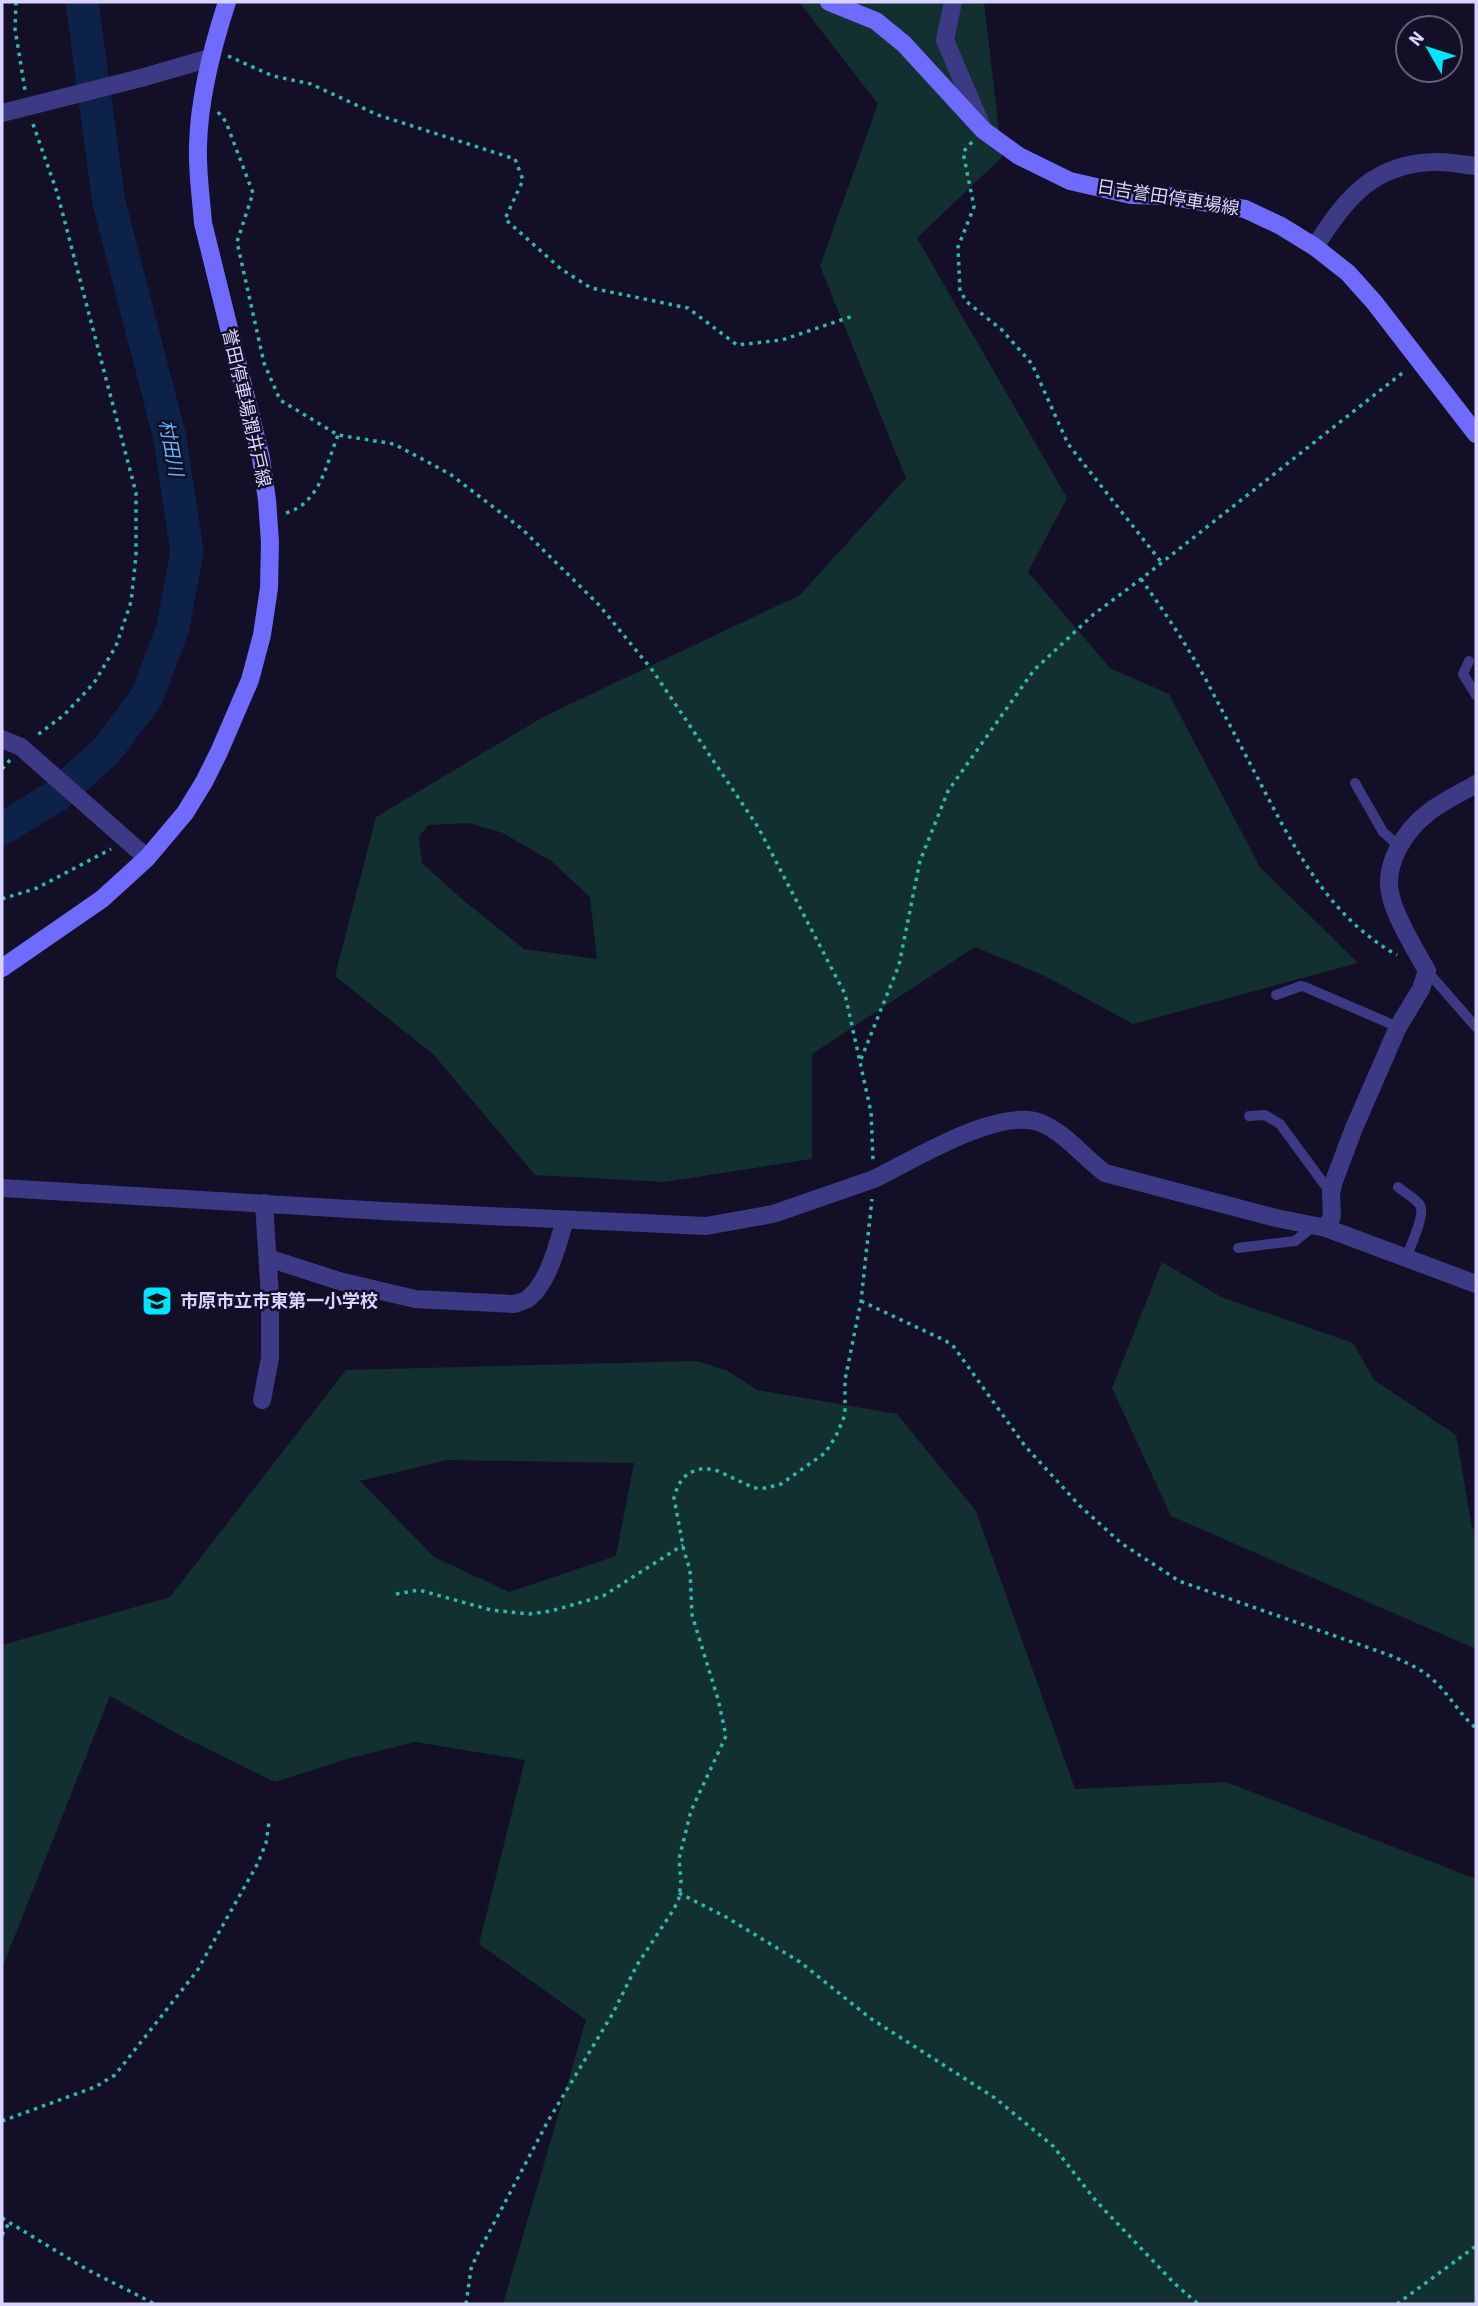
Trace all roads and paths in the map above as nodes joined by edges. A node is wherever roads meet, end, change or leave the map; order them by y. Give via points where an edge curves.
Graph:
1 (16, 2) edge
2 (228, 2) edge
3 (829, 2) edge
4 (953, 2) edge
5 (211, 53) junction
6 (204, 94) junction
7 (27, 107) junction
8 (2, 113) edge
9 (983, 130) junction
10 (1476, 166) edge
11 (1315, 247) junction
12 (853, 316) dead end
13 (1418, 360) junction
14 (1476, 433) edge
15 (338, 435) junction
16 (268, 518) junction
17 (1162, 563) junction
18 (1141, 579) junction
19 (1469, 661) dead end
20 (1476, 695) edge
21 (2, 739) edge
22 (21, 747) junction
23 (1355, 783) dead end
24 (1476, 784) edge
25 (115, 838) junction
26 (1399, 846) junction
27 (147, 858) junction
28 (2, 900) edge
29 (2, 968) edge
30 (1427, 971) junction
31 (1276, 995) dead end
32 (1398, 1027) junction
33 (1476, 1027) edge
34 (860, 1060) junction
35 (1249, 1116) dead end
36 (874, 1179) junction
37 (1398, 1187) dead end
38 (2, 1188) edge
39 (1331, 1194) junction
40 (264, 1203) junction
41 (565, 1220) junction
42 (1320, 1227) junction
43 (1238, 1248) dead end
44 (268, 1258) junction
45 (1406, 1258) junction
46 (1476, 1284) edge
47 (861, 1301) junction
48 (262, 1400) dead end
49 (683, 1545) junction
50 (396, 1594) dead end
51 (1476, 1728) edge
52 (269, 1822) dead end
53 (680, 1893) junction
54 (2, 2121) edge
55 (2, 2218) edge
56 (9, 2223) junction
57 (2, 2235) edge
58 (1476, 2246) edge
59 (155, 2304) edge
60 (466, 2304) edge
61 (1198, 2304) edge
62 (1397, 2304) edge

1 - 7 path via 15,29
2 - 5 main road, 誉田停車場潤井戸線
3 - 9 main road, 日吉誉田停車場線 via 876,21 904,44
4 - 9 street via 946,40
5 - 6 main road, 誉田停車場潤井戸線
5 - 7 street via 141,78
5 - 12 path via 273,76 311,84 378,115 515,159 523,180 505,219 561,269 591,288 688,307 737,345 782,340
6 - 15 path via 226,122 253,193 237,243 264,363 280,400
6 - 16 main road, 誉田停車場潤井戸線 via 198,146 203,223 261,458
7 - 8 street
7 - 22 path via 57,192 136,493 136,556 131,602 116,646 94,683 64,715
9 - 11 main road, 日吉誉田停車場線 via 1019,156 1070,181 1130,195 1245,209
9 - 17 path via 963,152 974,207 958,247 960,291 1032,364 1068,444
10 - 11 street via 1438,162 1398,167 1361,187
11 - 13 main road, 日吉誉田停車場線 via 1348,273
13 - 14 main road, 日吉誉田停車場線
13 - 17 path
15 - 16 path via 316,493 299,509
15 - 34 path via 394,444 450,474 522,530 598,605 653,671 758,827 845,994
16 - 27 main road, 誉田停車場潤井戸線 via 269,588 250,680 204,782
17 - 18 path
18 - 30 path via 1203,674 1291,841 1320,886 1366,935
18 - 34 path via 1094,614 1034,670 948,791 920,861 899,965
19 - 20 lane via 1463,674
21 - 22 street
22 - 25 street
23 - 26 lane via 1383,832
24 - 26 street via 1417,821
25 - 27 street
25 - 28 path via 37,888
26 - 30 street via 1391,870 1390,896
27 - 29 main road, 誉田停車場潤井戸線 via 102,899
30 - 32 street
30 - 33 lane
31 - 32 lane via 1305,987
32 - 39 street
34 - 36 path via 871,1112
35 - 39 lane via 1265,1115 1280,1124
36 - 41 street via 773,1214 706,1226
36 - 42 street via 995,1122 1028,1119 1063,1135 1105,1173
36 - 47 path
37 - 45 lane via 1422,1209
38 - 40 street
39 - 42 street via 1332,1216
40 - 41 street
40 - 44 street
41 - 44 street via 537,1289 514,1304 415,1299
42 - 43 lane via 1295,1241
42 - 45 street
44 - 48 street via 270,1358
45 - 46 street
47 - 49 path via 845,1380 845,1415 825,1454 782,1484 766,1488 754,1488 711,1470 688,1473 674,1498
47 - 51 path via 954,1348 1025,1446 1121,1543 1179,1581 1421,1670
49 - 50 path via 603,1596 551,1611 491,1610 419,1590
49 - 53 path via 695,1629 726,1736 691,1811 679,1859
52 - 54 path via 258,1863 197,1971 114,2075 95,2087
53 - 60 path via 548,2121 476,2257
53 - 61 path via 800,1962 870,2018 995,2098 1053,2146 1096,2201
55 - 56 path
56 - 57 path
56 - 59 path
58 - 62 path

